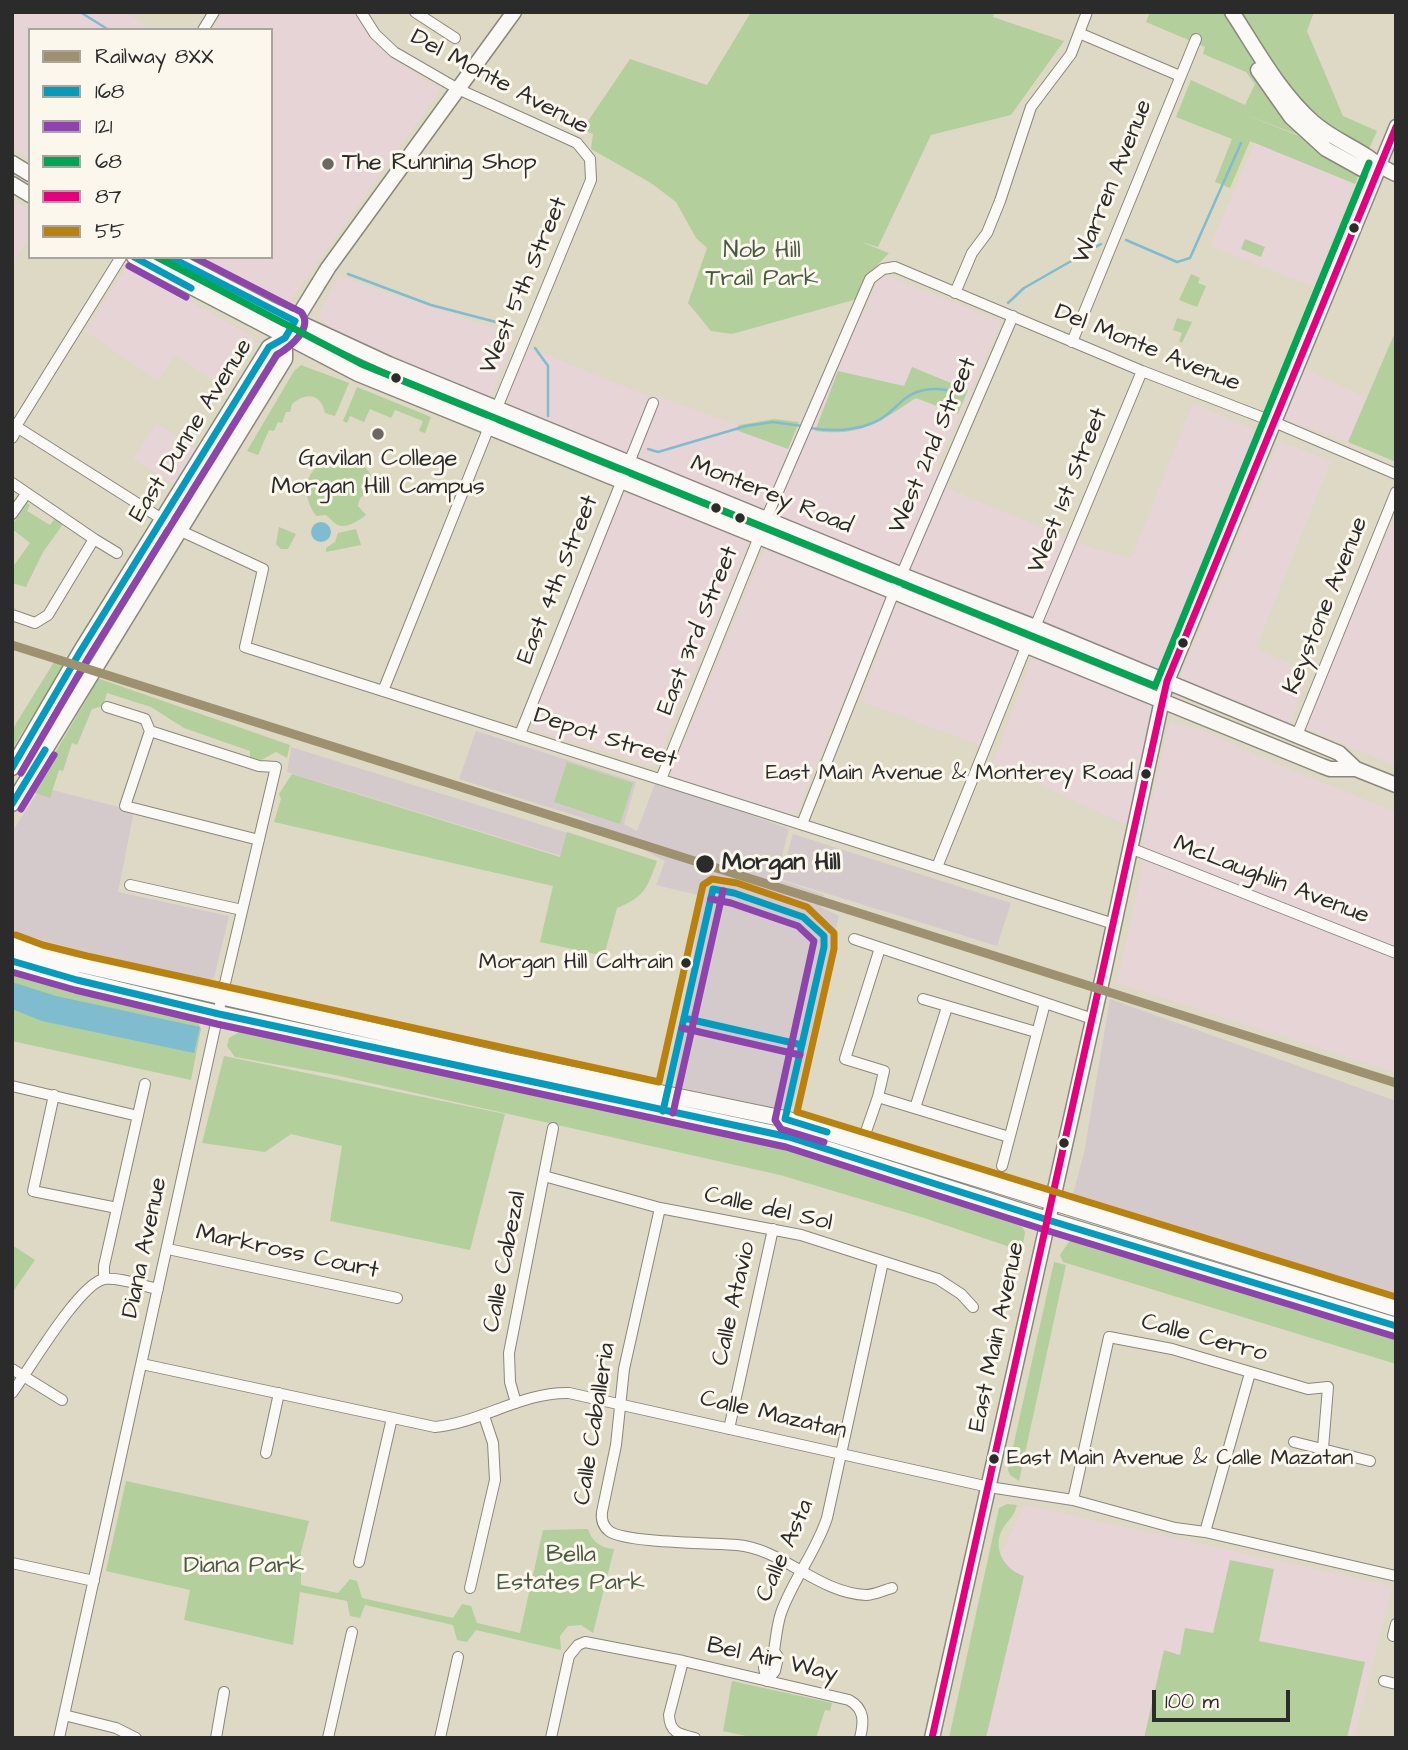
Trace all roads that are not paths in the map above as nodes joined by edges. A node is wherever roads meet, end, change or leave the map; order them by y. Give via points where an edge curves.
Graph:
1 (214, 12) edge
2 (361, 12) edge
3 (415, 12) edge
4 (514, 12) edge
5 (1087, 12) edge
6 (1221, 12) edge
7 (1232, 12) edge
8 (204, 28) edge
9 (1079, 33) junction
10 (455, 38) dead end
11 (1196, 39) dead end
12 (1180, 76) junction
13 (458, 89) junction
14 (1396, 126) edge
15 (590, 159) joint
16 (12, 163) edge
17 (1379, 167) junction
18 (28, 173) edge
19 (1396, 174) edge
20 (12, 184) edge
21 (28, 194) edge
22 (120, 259) edge
23 (138, 259) edge
24 (174, 259) edge
25 (955, 293) junction
26 (1013, 316) junction
27 (295, 321) junction
28 (285, 338) junction
29 (1072, 342) junction
30 (1142, 371) junction
31 (653, 403) dead end
32 (496, 409) junction
33 (1274, 422) junction
34 (15, 426) edge
35 (489, 427) junction
36 (12, 438) edge
37 (628, 463) junction
38 (1396, 474) edge
39 (621, 481) junction
40 (12, 483) edge
41 (1396, 492) edge
42 (26, 494) junction
43 (12, 514) edge
44 (163, 519) junction
45 (765, 520) junction
46 (181, 531) junction
47 (760, 537) junction
48 (94, 539) junction
49 (117, 553) dead end
50 (902, 574) junction
51 (894, 592) junction
52 (12, 615) edge
53 (1035, 626) junction
54 (1026, 647) junction
55 (1167, 681) junction
56 (383, 691) junction
57 (1161, 700) junction
58 (107, 707) dead end
59 (150, 732) junction
60 (32, 734) junction
61 (520, 734) junction
62 (1297, 735) junction
63 (43, 753) junction
64 (12, 768) edge
65 (1356, 769) junction
66 (661, 779) junction
67 (1396, 785) edge
68 (12, 804) edge
69 (802, 824) junction
70 (259, 840) junction
71 (1130, 848) junction
72 (937, 867) junction
73 (130, 885) dead end
74 (242, 910) junction
75 (1114, 924) junction
76 (853, 939) dead end
77 (12, 945) edge
78 (880, 948) junction
79 (1396, 953) edge
80 (12, 961) edge
81 (222, 996) junction
82 (923, 999) dead end
83 (1045, 1003) junction
84 (947, 1007) junction
85 (219, 1014) junction
86 (1093, 1019) junction
87 (1036, 1032) junction
88 (145, 1084) dead end
89 (12, 1086) edge
90 (54, 1095) junction
91 (878, 1097) junction
92 (915, 1108) junction
93 (138, 1116) junction
94 (553, 1128) dead end
95 (1009, 1136) junction
96 (862, 1143) junction
97 (1002, 1166) dead end
98 (544, 1176) junction
99 (1051, 1202) junction
100 (117, 1208) junction
101 (660, 1208) junction
102 (1048, 1220) junction
103 (773, 1229) junction
104 (168, 1249) junction
105 (884, 1262) junction
106 (104, 1279) junction
107 (158, 1289) junction
108 (397, 1298) dead end
109 (973, 1307) dead end
110 (1396, 1308) edge
111 (1396, 1326) edge
112 (142, 1364) junction
113 (12, 1369) edge
114 (1250, 1373) junction
115 (24, 1377) junction
116 (12, 1393) edge
117 (279, 1393) junction
118 (62, 1400) dead end
119 (516, 1402) junction
120 (621, 1403) junction
121 (484, 1416) junction
122 (392, 1418) junction
123 (729, 1429) junction
124 (1294, 1442) dead end
125 (1322, 1448) junction
126 (266, 1452) dead end
127 (842, 1454) junction
128 (1370, 1461) dead end
129 (989, 1486) junction
130 (1073, 1500) junction
131 (1205, 1532) junction
132 (359, 1562) dead end
133 (12, 1563) edge
134 (802, 1573) junction
135 (1396, 1576) edge
136 (94, 1581) junction
137 (470, 1588) dead end
138 (892, 1588) dead end
139 (1396, 1624) edge
140 (352, 1632) dead end
141 (1393, 1636) dead end
142 (458, 1657) dead end
143 (683, 1661) junction
144 (767, 1681) junction
145 (1384, 1681) dead end
146 (1396, 1684) edge
147 (223, 1692) dead end
148 (64, 1715) junction
149 (59, 1738) edge
150 (136, 1738) edge
151 (216, 1738) edge
152 (328, 1738) edge
153 (440, 1738) edge
154 (551, 1738) edge
155 (695, 1738) edge
156 (860, 1738) edge
157 (932, 1738) edge

1 - 8 street
2 - 13 street, Del Monte Avenue via 394,52
3 - 10 street
4 - 13 main road
5 - 9 street
6 - 17 main road via 1291,117 1344,160 1364,169
7 - 17 main road via 1300,110
9 - 12 street
9 - 25 street via 1071,54 1031,107 987,233 972,253
11 - 12 street, Warren Avenue
12 - 29 street, Warren Avenue
13 - 15 street, Del Monte Avenue via 577,143
13 - 27 main road
14 - 17 street
15 - 32 street, West 5th Street via 591,180
16 - 18 main road
17 - 19 main road
17 - 33 main road, East Main Avenue
20 - 21 main road
22 - 34 street
23 - 28 main road, Monterey Road
24 - 27 main road, Monterey Road
25 - 26 street, Del Monte Avenue
25 - 45 street, Del Monte Avenue via 895,267 870,279
26 - 29 street, Del Monte Avenue
26 - 50 street, West 2nd Street
27 - 28 main road
27 - 32 main road, Monterey Road
28 - 35 main road, Monterey Road via 358,374
28 - 44 main road, East Dunne Avenue via 269,348
28 - 46 main road, East Dunne Avenue via 285,359
29 - 30 street, Del Monte Avenue
30 - 33 street, Del Monte Avenue
30 - 53 street, West 1st Street
31 - 37 street, East 4th Street
32 - 35 street, West 5th Street
32 - 37 main road, Monterey Road
33 - 38 street, Del Monte Avenue
33 - 55 main road, East Main Avenue
34 - 36 street
34 - 44 street
35 - 39 main road, Monterey Road
35 - 56 street, West 5th Street
37 - 39 street, East 4th Street
37 - 45 main road, Monterey Road
39 - 47 main road, Monterey Road
39 - 61 street, East 4th Street
40 - 42 street
41 - 62 street, Keystone Avenue
42 - 43 street
42 - 48 street
44 - 46 street
44 - 60 main road, East Dunne Avenue
45 - 50 main road, Monterey Road
46 - 56 street, Depot Street via 263,569 245,648
46 - 63 main road, East Dunne Avenue
47 - 51 main road, Monterey Road
47 - 66 street, East 3rd Street
48 - 49 street
48 - 52 street via 48,615 35,623
50 - 51 street, West 2nd Street
50 - 53 main road, Monterey Road
51 - 54 main road, Monterey Road
51 - 69 street, West 2nd Street
53 - 55 main road, Monterey Road
54 - 57 main road, Monterey Road
54 - 72 street
55 - 57 main road, East Main Avenue
55 - 62 main road, Monterey Road
56 - 61 street, Depot Street
57 - 65 main road, Monterey Road via 1330,769
57 - 71 main road, East Main Avenue
58 - 59 street via 145,719
59 - 70 street, Diana Avenue via 259,766 276,767
59 - 70 street via 125,806
60 - 63 main road
60 - 64 main road, East Dunne Avenue
61 - 66 street, Depot Street
62 - 65 main road, Monterey Road via 1339,753
63 - 68 main road, East Dunne Avenue
65 - 67 main road, Monterey Road
66 - 69 street, Depot Street
69 - 72 street, Depot Street
70 - 74 street, Diana Avenue
71 - 75 main road, East Main Avenue
71 - 79 street, McLaughlin Avenue
72 - 75 street, Depot Street
73 - 74 street
74 - 81 street, Diana Avenue
75 - 86 main road, East Main Avenue
76 - 78 street
77 - 81 main road
78 - 83 street
78 - 91 street via 845,1059 884,1071
80 - 85 main road
81 - 85 street, Diana Avenue
81 - 96 main road via 785,1119
82 - 84 street
83 - 86 street
83 - 87 street
84 - 87 street
84 - 92 street
85 - 102 main road via 789,1138
85 - 104 street, Diana Avenue
86 - 99 main road, East Main Avenue
87 - 95 street
88 - 93 street
89 - 90 street
90 - 93 street
90 - 100 street via 33,1191
91 - 92 street
91 - 96 street
92 - 95 street
93 - 100 street
94 - 98 street, Calle Cabezal
95 - 97 street
96 - 99 main road
98 - 101 street, Calle del Sol
98 - 119 street, Calle Cabezal via 509,1353
99 - 102 main road, East Main Avenue
99 - 110 main road
100 - 106 street
101 - 103 street, Calle del Sol
101 - 120 street, Calle Caballeria via 624,1369
102 - 111 main road
102 - 129 main road, East Main Avenue
103 - 105 street, Calle del Sol
103 - 123 street, Calle Atavio
104 - 107 street, Diana Avenue
104 - 108 street, Markross Court
105 - 109 street, Calle del Sol via 938,1279
105 - 127 street, Calle Asta
106 - 107 street
106 - 115 street via 88,1289
107 - 112 street, Diana Avenue
112 - 117 street, Calle Mazatan
112 - 136 street, Diana Avenue
113 - 115 street
114 - 125 street, Calle Cerro via 1308,1389 1328,1387
114 - 130 street, Calle Cerro via 1172,1349 1109,1337
114 - 131 street
115 - 116 street
115 - 118 street
117 - 122 street, Calle Mazatan
117 - 126 street
119 - 120 street, Calle Mazatan via 549,1392 569,1392
119 - 121 street, Calle Mazatan
120 - 123 street, Calle Mazatan
120 - 134 street, Calle Caballeria via 601,1519 610,1532 631,1538 753,1547
121 - 122 street, Calle Mazatan via 435,1427
121 - 137 street via 493,1443 495,1480
122 - 132 street
123 - 127 street, Calle Mazatan
124 - 125 street
125 - 128 street
127 - 129 street, Calle Mazatan
127 - 134 street, Calle Asta via 827,1518
129 - 130 street, Calle Mazatan
129 - 157 main road, East Main Avenue
130 - 131 street, Calle Mazatan
131 - 135 street, Calle Mazatan
133 - 136 street
134 - 138 street, Calle Caballeria via 842,1591 869,1595
134 - 144 street, Calle Asta via 780,1616 774,1651 778,1657
136 - 148 street, Diana Avenue
139 - 141 street
140 - 152 street
142 - 153 street
143 - 144 street, Bel Air Way
143 - 154 street, Bel Air Way via 594,1643 578,1645 569,1656
143 - 155 street, Bel Air Way via 669,1723 677,1734
144 - 156 street, Bel Air Way via 855,1703 863,1717
145 - 146 street
147 - 151 street
148 - 149 street, Diana Avenue
148 - 150 street

